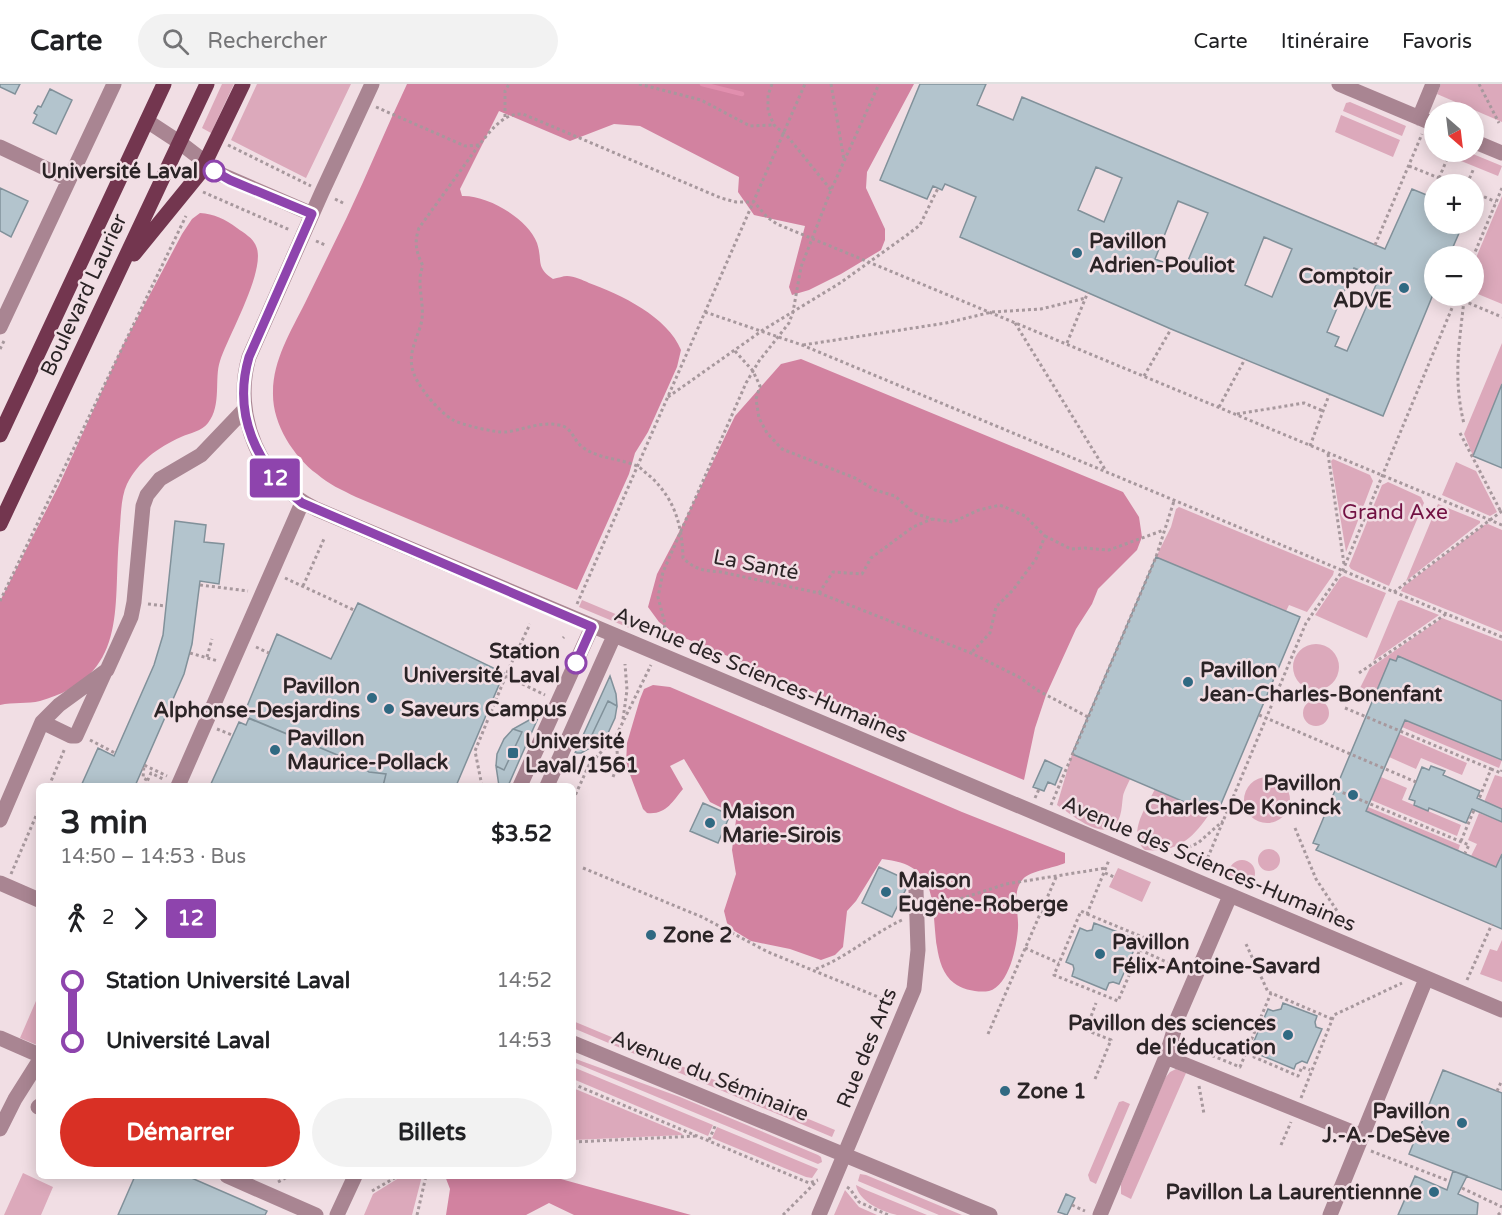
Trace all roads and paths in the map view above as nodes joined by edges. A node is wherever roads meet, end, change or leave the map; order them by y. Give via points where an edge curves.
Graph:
1 (114, 84) edge
2 (164, 84) edge
3 (207, 84) edge
4 (243, 84) edge
5 (372, 84) edge
6 (509, 84) edge
7 (639, 84) edge
8 (772, 84) edge
9 (805, 84) edge
10 (831, 84) edge
11 (879, 84) edge
12 (1339, 84) edge
13 (1433, 84) edge
14 (1479, 84) edge
15 (363, 101) junction
16 (505, 117) junction
17 (1419, 118) junction
18 (1424, 120) edge
19 (147, 121) junction
20 (1499, 123) dead end
21 (774, 126) junction
22 (784, 133) junction
23 (179, 142) junction
24 (226, 144) dead end
25 (479, 145) junction
26 (1417, 145) dead end
27 (1484, 146) edge
28 (0, 147) edge
29 (1502, 153) edge
30 (844, 162) junction
31 (205, 164) junction
32 (1408, 166) junction
33 (1473, 168) dead end
34 (1429, 174) edge
35 (1471, 174) edge
36 (68, 179) junction
37 (938, 188) dead end
38 (1502, 188) edge
39 (831, 190) junction
40 (202, 192) dead end
41 (322, 192) junction
42 (1484, 197) edge
43 (754, 202) junction
44 (1496, 202) junction
45 (345, 204) dead end
46 (189, 211) dead end
47 (312, 214) junction
48 (302, 236) junction
49 (813, 238) junction
50 (325, 245) dead end
51 (1375, 245) dead end
52 (1478, 246) edge
53 (872, 261) junction
54 (114, 280) junction
55 (1088, 292) dead end
56 (1086, 298) junction
57 (1451, 306) edge
58 (1463, 306) edge
59 (1477, 306) edge
60 (705, 312) junction
61 (793, 312) junction
62 (992, 312) junction
63 (1502, 317) edge
64 (1014, 322) junction
65 (0, 327) edge
66 (1171, 329) dead end
67 (764, 330) junction
68 (779, 337) junction
69 (1067, 343) junction
70 (802, 345) junction
71 (735, 351) junction
72 (1245, 359) dead end
73 (753, 371) junction
74 (1144, 376) junction
75 (1329, 395) dead end
76 (668, 398) junction
77 (1219, 407) junction
78 (244, 410) junction
79 (1323, 411) junction
80 (1235, 414) junction
81 (1464, 423) dead end
82 (1460, 433) dead end
83 (0, 435) edge
84 (1310, 446) junction
85 (1328, 454) junction
86 (638, 466) junction
87 (1107, 473) junction
88 (1381, 475) junction
89 (1174, 501) junction
90 (302, 503) junction
91 (1501, 511) edge
92 (932, 519) junction
93 (1489, 520) junction
94 (0, 524) edge
95 (1502, 525) edge
96 (1164, 530) junction
97 (680, 532) junction
98 (1045, 536) junction
99 (324, 539) dead end
100 (1344, 568) junction
101 (200, 585) dead end
102 (250, 592) dead end
103 (1394, 592) junction
104 (819, 593) junction
105 (0, 601) edge
106 (576, 607) dead end
107 (354, 610) dead end
108 (1446, 614) junction
109 (530, 624) dead end
110 (592, 627) junction
111 (614, 636) junction
112 (1502, 637) edge
113 (212, 639) dead end
114 (660, 644) dead end
115 (190, 653) dead end
116 (971, 653) junction
117 (206, 658) junction
118 (219, 662) dead end
119 (625, 664) dead end
120 (651, 666) dead end
121 (106, 670) junction
122 (1359, 673) dead end
123 (506, 676) junction
124 (545, 695) dead end
125 (1345, 708) dead end
126 (1259, 715) dead end
127 (1088, 717) junction
128 (1266, 718) junction
129 (42, 722) junction
130 (623, 724) junction
131 (74, 735) junction
132 (616, 736) junction
133 (115, 753) dead end
134 (1491, 769) junction
135 (1502, 770) edge
136 (613, 777) dead end
137 (147, 780) junction
138 (171, 781) edge
139 (1315, 781) dead end
140 (1416, 782) dead end
141 (50, 783) edge
142 (146, 783) edge
143 (481, 783) edge
144 (521, 783) edge
145 (548, 783) edge
146 (576, 793) edge
147 (1479, 800) dead end
148 (1474, 810) dead end
149 (36, 815) edge
150 (1225, 817) junction
151 (1046, 818) junction
152 (0, 819) edge
153 (1295, 828) dead end
154 (1461, 842) junction
155 (1114, 847) junction
156 (1465, 853) dead end
157 (1163, 858) dead end
158 (583, 867) dead end
159 (1106, 868) junction
160 (1104, 873) junction
161 (1057, 875) junction
162 (1114, 877) dead end
163 (1197, 882) junction
164 (3, 884) edge
165 (916, 890) dead end
166 (1230, 896) junction
167 (36, 899) edge
168 (917, 913) junction
169 (1087, 914) junction
170 (1492, 924) dead end
171 (1071, 934) junction
172 (1353, 935) dead end
173 (1077, 936) dead end
174 (1246, 944) dead end
175 (1024, 948) junction
176 (1140, 950) junction
177 (1130, 959) dead end
178 (1135, 961) junction
179 (1059, 963) junction
180 (814, 969) junction
181 (1196, 975) junction
182 (1421, 977) junction
183 (1271, 993) junction
184 (1461, 993) junction
185 (1096, 1003) dead end
186 (895, 1004) dead end
187 (1502, 1010) edge
188 (1332, 1019) junction
189 (988, 1034) dead end
190 (0, 1038) edge
191 (576, 1044) edge
192 (1250, 1044) junction
193 (1201, 1051) dead end
194 (36, 1054) edge
195 (1166, 1057) junction
196 (36, 1066) edge
197 (1199, 1070) junction
198 (1310, 1070) junction
199 (1095, 1079) dead end
200 (1502, 1080) edge
201 (576, 1085) edge
202 (1497, 1091) dead end
203 (1298, 1105) dead end
204 (1204, 1114) dead end
205 (1293, 1118) dead end
206 (716, 1124) dead end
207 (0, 1129) edge
208 (1363, 1135) junction
209 (699, 1136) junction
210 (709, 1140) junction
211 (576, 1142) edge
212 (1281, 1145) dead end
213 (838, 1152) junction
214 (819, 1177) dead end
215 (234, 1179) edge
216 (354, 1179) edge
217 (393, 1179) edge
218 (425, 1179) edge
219 (826, 1179) dead end
220 (1449, 1180) dead end
221 (815, 1182) junction
222 (846, 1187) dead end
223 (1462, 1188) dead end
224 (372, 1191) dead end
225 (1072, 1205) dead end
226 (1502, 1209) edge
227 (1094, 1213) edge
228 (316, 1215) edge
229 (338, 1215) edge
230 (417, 1215) edge
231 (783, 1215) edge
232 (819, 1215) edge
233 (888, 1215) edge
234 (990, 1215) edge
235 (1330, 1215) edge
236 (1498, 1215) edge

1 - 36 street
2 - 19 main road, Boulevard Laurier
3 - 23 main road, Boulevard Laurier
4 - 31 main road
5 - 15 street, Avenue des Sciences-Humaines
6 - 16 path via 505,91
7 - 21 path via 701,100 750,126
8 - 21 path via 768,111
9 - 22 path
10 - 30 path
11 - 30 path
12 - 17 street
13 - 17 street
14 - 20 path
15 - 25 path via 465,146
15 - 41 street, Avenue des Sciences-Humaines
16 - 25 path
16 - 43 path via 523,114 721,198
17 - 18 street
19 - 23 street
19 - 83 main road, Boulevard Laurier
21 - 22 path
22 - 39 path
22 - 43 path
23 - 31 street
23 - 54 main road, Boulevard Laurier
24 - 41 path
25 - 86 path, La Santé via 415,239 423,266 419,273 422,322 411,353 415,378 438,408 454,421 503,433 558,424 574,434 580,446
26 - 32 path
27 - 29 street
28 - 36 street
30 - 39 path
31 - 47 street via 230,180
31 - 54 main road
32 - 34 path
32 - 51 path
33 - 35 path
36 - 65 street
37 - 53 path via 920,225
38 - 44 path
39 - 49 path
40 - 48 path
41 - 45 path
41 - 47 street, Avenue des Sciences-Humaines
42 - 44 path
43 - 49 path via 777,224
43 - 60 path
44 - 52 path
46 - 105 path
47 - 48 street, Avenue des Sciences-Humaines
48 - 50 path
48 - 78 street, Avenue des Sciences-Humaines via 249,357
49 - 53 path
49 - 61 path via 797,281
53 - 61 path
53 - 62 path
54 - 94 main road, Boulevard Laurier
55 - 56 path
56 - 62 path via 1041,309
56 - 69 path
57 - 88 path
58 - 81 path via 1456,373
59 - 63 path
60 - 67 path
60 - 76 path
61 - 67 path
61 - 68 path
62 - 64 path
62 - 70 path
64 - 69 path
64 - 87 path
66 - 74 path
67 - 68 path
67 - 71 path
68 - 70 path
68 - 73 path
69 - 74 path
70 - 87 path
71 - 73 path
71 - 76 path
72 - 77 path
73 - 92 path via 760,386 756,399 759,418 782,449 895,496 914,513
73 - 97 path
74 - 77 path
75 - 79 path
76 - 86 path
77 - 80 path
78 - 90 street, Avenue des Sciences-Humaines via 251,437 271,473
78 - 121 street via 201,454 160,479 147,495 133,610
79 - 80 path via 1304,403
79 - 84 path
80 - 84 path
82 - 91 path
84 - 85 path
85 - 88 path
85 - 100 path
86 - 97 path, La Santé via 664,489 674,504
86 - 106 path
87 - 89 path
88 - 93 path
88 - 100 path
89 - 96 path
89 - 100 path
90 - 110 street, Avenue des Sciences-Humaines
90 - 138 street
91 - 93 path
92 - 98 path via 953,522 1000,505 1025,516
92 - 104 path via 913,527 871,558 862,574 833,572
93 - 95 path
93 - 103 path
96 - 98 path via 1109,550 1071,549
96 - 127 path via 1156,558
97 - 104 path, La Santé via 683,558 692,567
97 - 114 path via 659,586 665,624
98 - 116 path via 1036,559 996,608 990,633
99 - 107 path via 301,585
100 - 103 path
100 - 128 path via 1306,623
101 - 102 path
103 - 108 path
104 - 116 path, La Santé
108 - 112 path
108 - 122 path
109 - 123 path
110 - 111 street, Avenue des Sciences-Humaines
110 - 144 street
111 - 145 street
111 - 151 street, Avenue des Sciences-Humaines
113 - 117 path
115 - 117 path
116 - 127 path, La Santé
117 - 118 path
119 - 130 path
120 - 130 path
121 - 129 street
121 - 131 street
123 - 124 path
123 - 143 path via 475,752
125 - 134 path
126 - 128 path
127 - 151 path
128 - 140 path
128 - 150 path
129 - 131 street
129 - 152 street
130 - 132 path
131 - 133 path
131 - 141 path
132 - 136 path via 618,764
132 - 146 path via 589,765
134 - 135 path via 1501,773
134 - 147 path
137 - 138 path via 151,773
137 - 138 path via 143,778 144,765
137 - 142 path
139 - 154 path
148 - 154 path
149 - 164 path
150 - 157 path via 1198,843
150 - 163 path
151 - 155 street, Avenue des Sciences-Humaines
153 - 172 path via 1316,879
154 - 156 path via 1469,845
155 - 159 path
155 - 163 street, Avenue des Sciences-Humaines
158 - 180 path via 702,917 768,952
159 - 160 path
159 - 161 path
160 - 162 path
160 - 169 path
161 - 168 path via 1006,884
161 - 175 path
163 - 166 street, Avenue des Sciences-Humaines
164 - 167 street
165 - 168 street, Rue des Arts
166 - 181 street
166 - 182 street, Avenue des Sciences-Humaines
168 - 180 path
168 - 213 street, Rue des Arts via 914,989
169 - 171 path via 1081,911
169 - 176 path via 1145,938
170 - 184 path
171 - 173 path
171 - 179 path
174 - 183 path
175 - 179 path
175 - 189 path
176 - 178 path
176 - 181 path
177 - 178 path
178 - 179 path via 1118,1001 1054,975
180 - 186 path
181 - 195 street
182 - 184 street, Avenue des Sciences-Humaines
182 - 188 path
182 - 208 street
183 - 188 path
183 - 192 path
184 - 187 street, Avenue des Sciences-Humaines
185 - 199 path via 1086,1030 1111,1040
188 - 198 path
190 - 194 street
191 - 213 street, Avenue du Séminaire
192 - 193 path via 1240,1067
192 - 198 path via 1257,1047 1254,1057 1298,1076 1302,1066
195 - 197 street
195 - 227 street
196 - 207 street
197 - 204 path
197 - 208 street
198 - 203 path
200 - 202 path
201 - 209 path
205 - 212 path
206 - 210 path
208 - 220 path
208 - 235 street
209 - 210 path
209 - 211 path
210 - 221 path via 809,1183
213 - 232 street, Rue des Arts
213 - 234 street, Avenue du Séminaire
214 - 221 path
215 - 228 street
216 - 229 street
217 - 224 path
218 - 230 path
219 - 221 path
221 - 231 path
222 - 233 path via 859,1202
223 - 226 path
225 - 227 path
226 - 236 path

